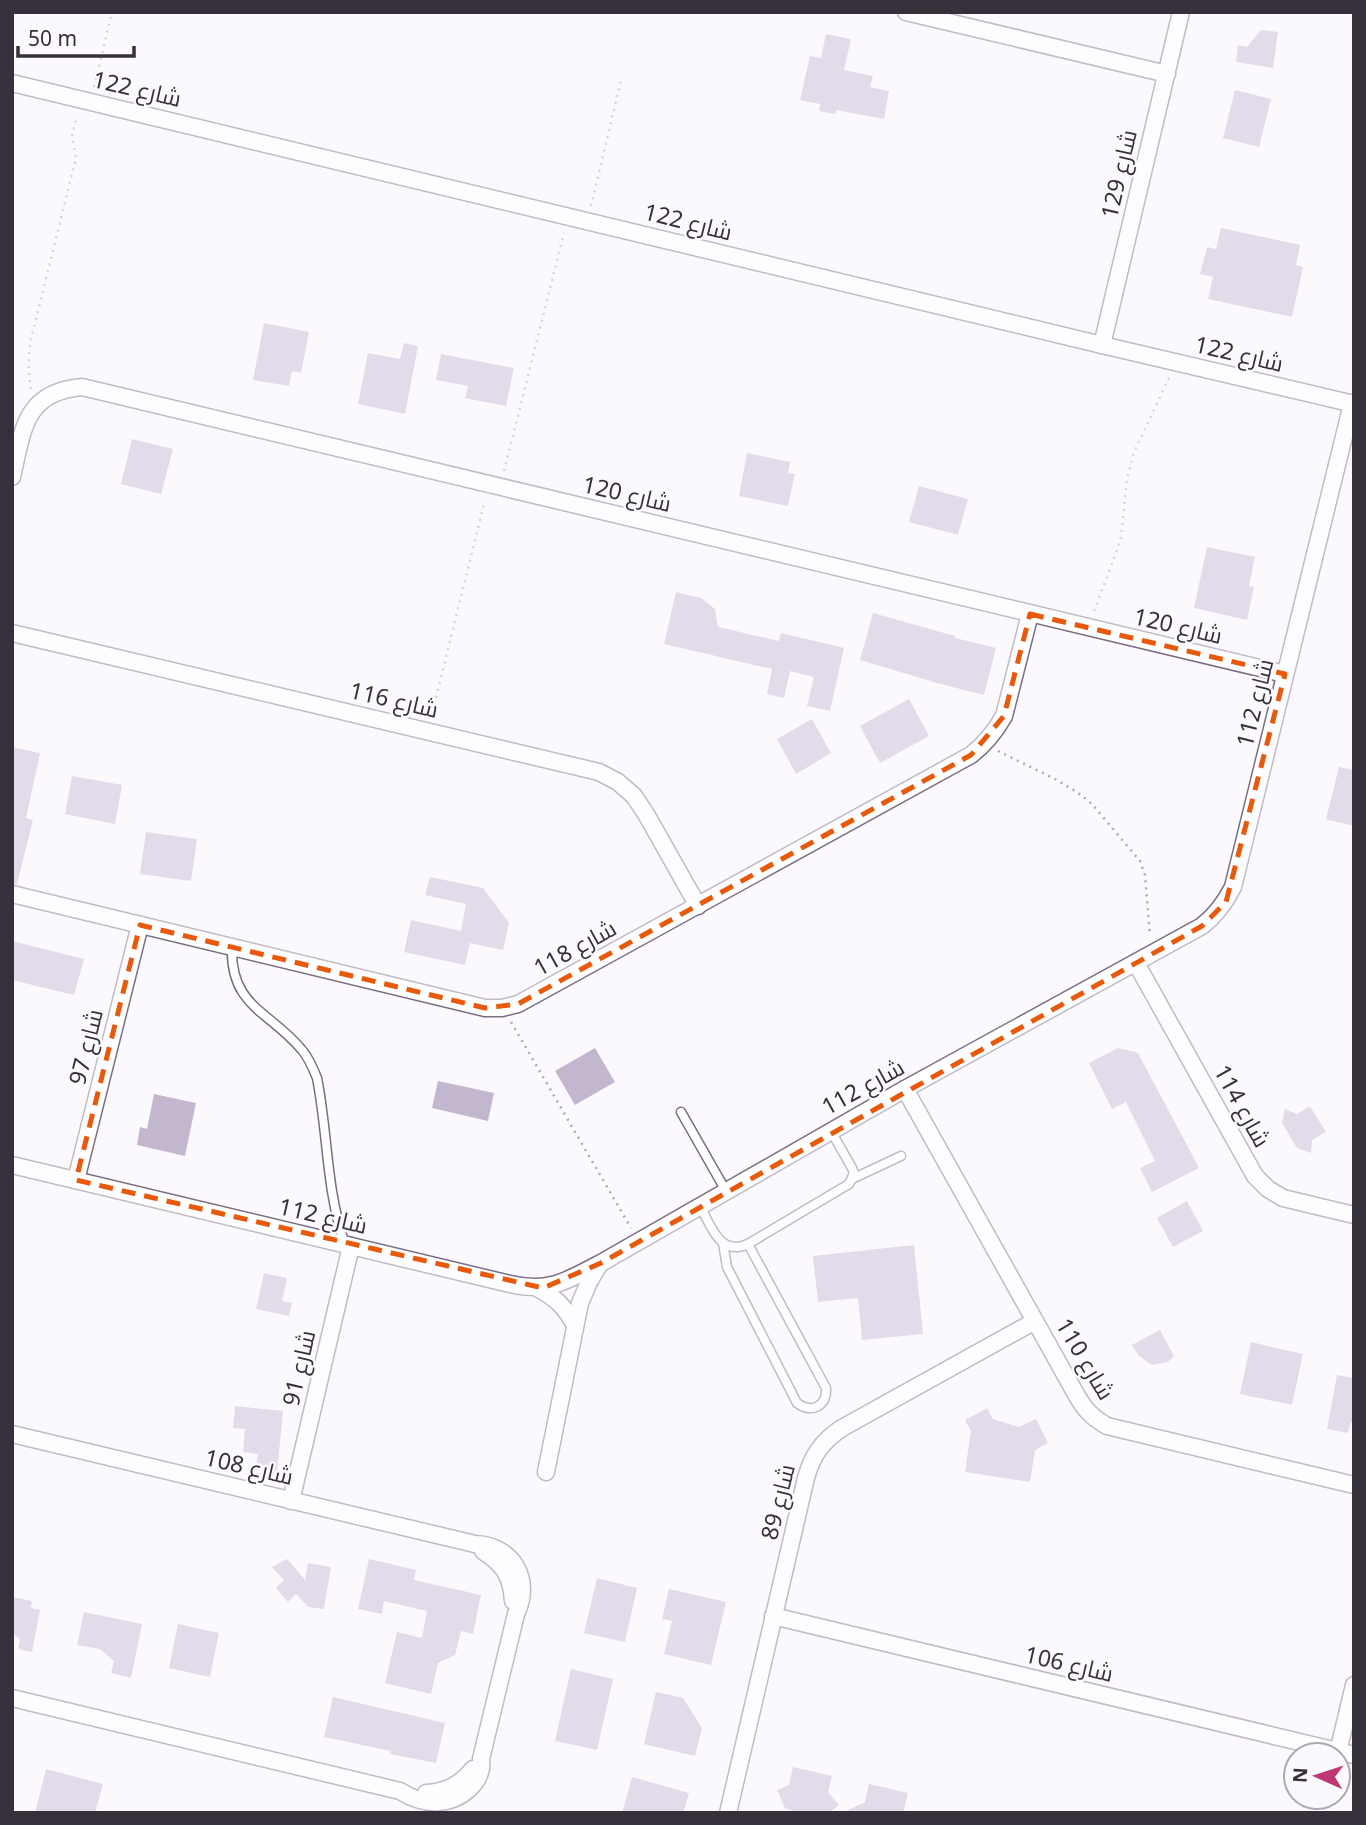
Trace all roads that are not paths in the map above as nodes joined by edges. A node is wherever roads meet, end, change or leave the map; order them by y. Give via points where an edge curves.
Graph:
1 (1181, 12) edge
2 (909, 13) edge
3 (1167, 74) junction
4 (12, 83) edge
5 (1102, 345) junction
6 (1353, 404) edge
7 (12, 477) edge
8 (1030, 614) junction
9 (12, 633) edge
10 (1285, 674) junction
11 (12, 894) edge
12 (698, 906) junction
13 (140, 925) junction
14 (232, 947) junction
15 (1136, 963) junction
16 (905, 1089) junction
17 (681, 1112) dead end
18 (831, 1131) junction
19 (901, 1156) dead end
20 (12, 1165) edge
21 (852, 1179) junction
22 (76, 1180) junction
23 (726, 1191) junction
24 (700, 1206) junction
25 (1354, 1215) edge
26 (723, 1243) junction
27 (748, 1244) junction
28 (348, 1245) junction
29 (601, 1263) junction
30 (537, 1288) junction
31 (1035, 1321) junction
32 (575, 1325) junction
33 (12, 1434) edge
34 (546, 1472) dead end
35 (1354, 1485) edge
36 (291, 1501) junction
37 (774, 1616) junction
38 (1354, 1685) edge
39 (12, 1698) edge
40 (1292, 1741) edge
41 (1348, 1741) edge
42 (728, 1813) edge

1 - 3 street, شارع 129
2 - 3 street
3 - 5 street, شارع 129
4 - 5 street, شارع 122
5 - 6 street, شارع 122
6 - 10 street, شارع 112
7 - 8 street, شارع 120 via 26,420 36,406 65,388 82,387
8 - 10 street, شارع 120
8 - 12 street, شارع 118 via 1004,716 985,744
9 - 12 street, شارع 116 via 599,772 634,796
10 - 15 street, شارع 112 via 1226,902 1202,926
11 - 13 street, شارع 118
12 - 14 street, شارع 118 via 533,997 502,1007 485,1008
13 - 14 street, شارع 118
13 - 22 street, شارع 97
14 - 28 lane via 231,963 241,992 303,1050 317,1078 332,1200
15 - 16 street, شارع 112
15 - 25 street, شارع 114 via 1255,1176 1283,1198
16 - 18 street, شارع 112
16 - 31 street, شارع 110
17 - 23 lane
18 - 21 lane via 852,1168
18 - 23 street, شارع 112
19 - 21 lane
20 - 22 street, شارع 112
21 - 27 lane
22 - 28 street, شارع 112
23 - 24 street, شارع 112
24 - 26 lane
24 - 29 street, شارع 112
26 - 27 lane via 740,1248
26 - 27 lane via 727,1267 797,1403 803,1408 818,1407 827,1388
28 - 30 street, شارع 112
28 - 36 street, شارع 91
29 - 30 street, شارع 112 via 560,1284
29 - 32 street via 584,1293
30 - 32 street via 559,1301
31 - 35 street, شارع 110 via 1084,1409 1107,1426
31 - 37 street, شارع 89 via 842,1428 823,1443 809,1465
32 - 34 street
33 - 36 street, شارع 108
36 - 39 street, شارع 108 via 494,1547 516,1567 522,1586 520,1602 482,1766 461,1796 427,1801
37 - 40 street, شارع 106
37 - 42 street, شارع 89
38 - 41 street

